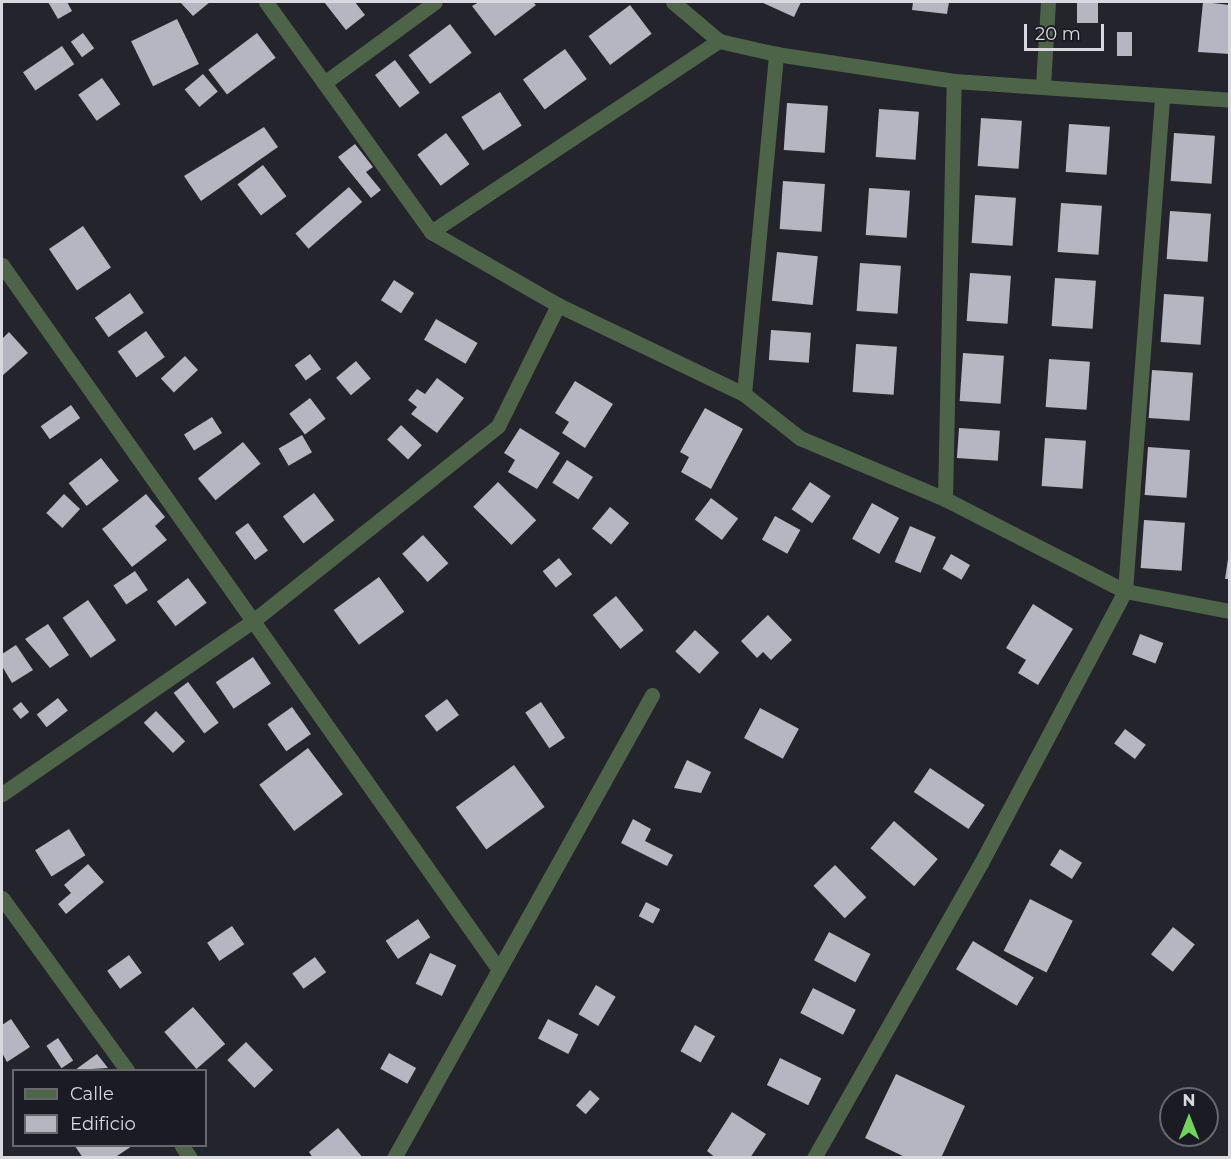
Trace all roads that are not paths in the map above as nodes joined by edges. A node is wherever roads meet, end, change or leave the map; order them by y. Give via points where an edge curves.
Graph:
1 (266, 2) edge
2 (435, 2) edge
3 (673, 2) edge
4 (1048, 2) edge
5 (719, 41) junction
6 (776, 54) junction
7 (954, 81) junction
8 (324, 82) junction
9 (1043, 86) junction
10 (1162, 96) junction
11 (1230, 100) edge
12 (431, 231) junction
13 (2, 265) edge
14 (558, 305) junction
15 (744, 394) junction
16 (945, 499) junction
17 (1125, 591) junction
18 (1230, 611) edge
19 (252, 621) junction
20 (652, 695) dead end
21 (2, 794) edge
22 (2, 898) edge
23 (497, 967) junction
24 (126, 1069) edge
25 (394, 1158) edge
26 (814, 1158) edge

1 - 8 street
2 - 8 street
3 - 5 street
4 - 9 street
5 - 6 street
5 - 12 street
6 - 7 street
6 - 15 street
7 - 9 street
7 - 16 street
8 - 12 street
9 - 10 street
10 - 11 street
10 - 17 street
12 - 14 street
13 - 19 street
14 - 15 street
14 - 19 street via 498,426
15 - 16 street via 800,438
16 - 17 street
17 - 18 street
17 - 26 street via 981,863
19 - 21 street
19 - 23 street
20 - 23 street
22 - 24 street
23 - 25 street

